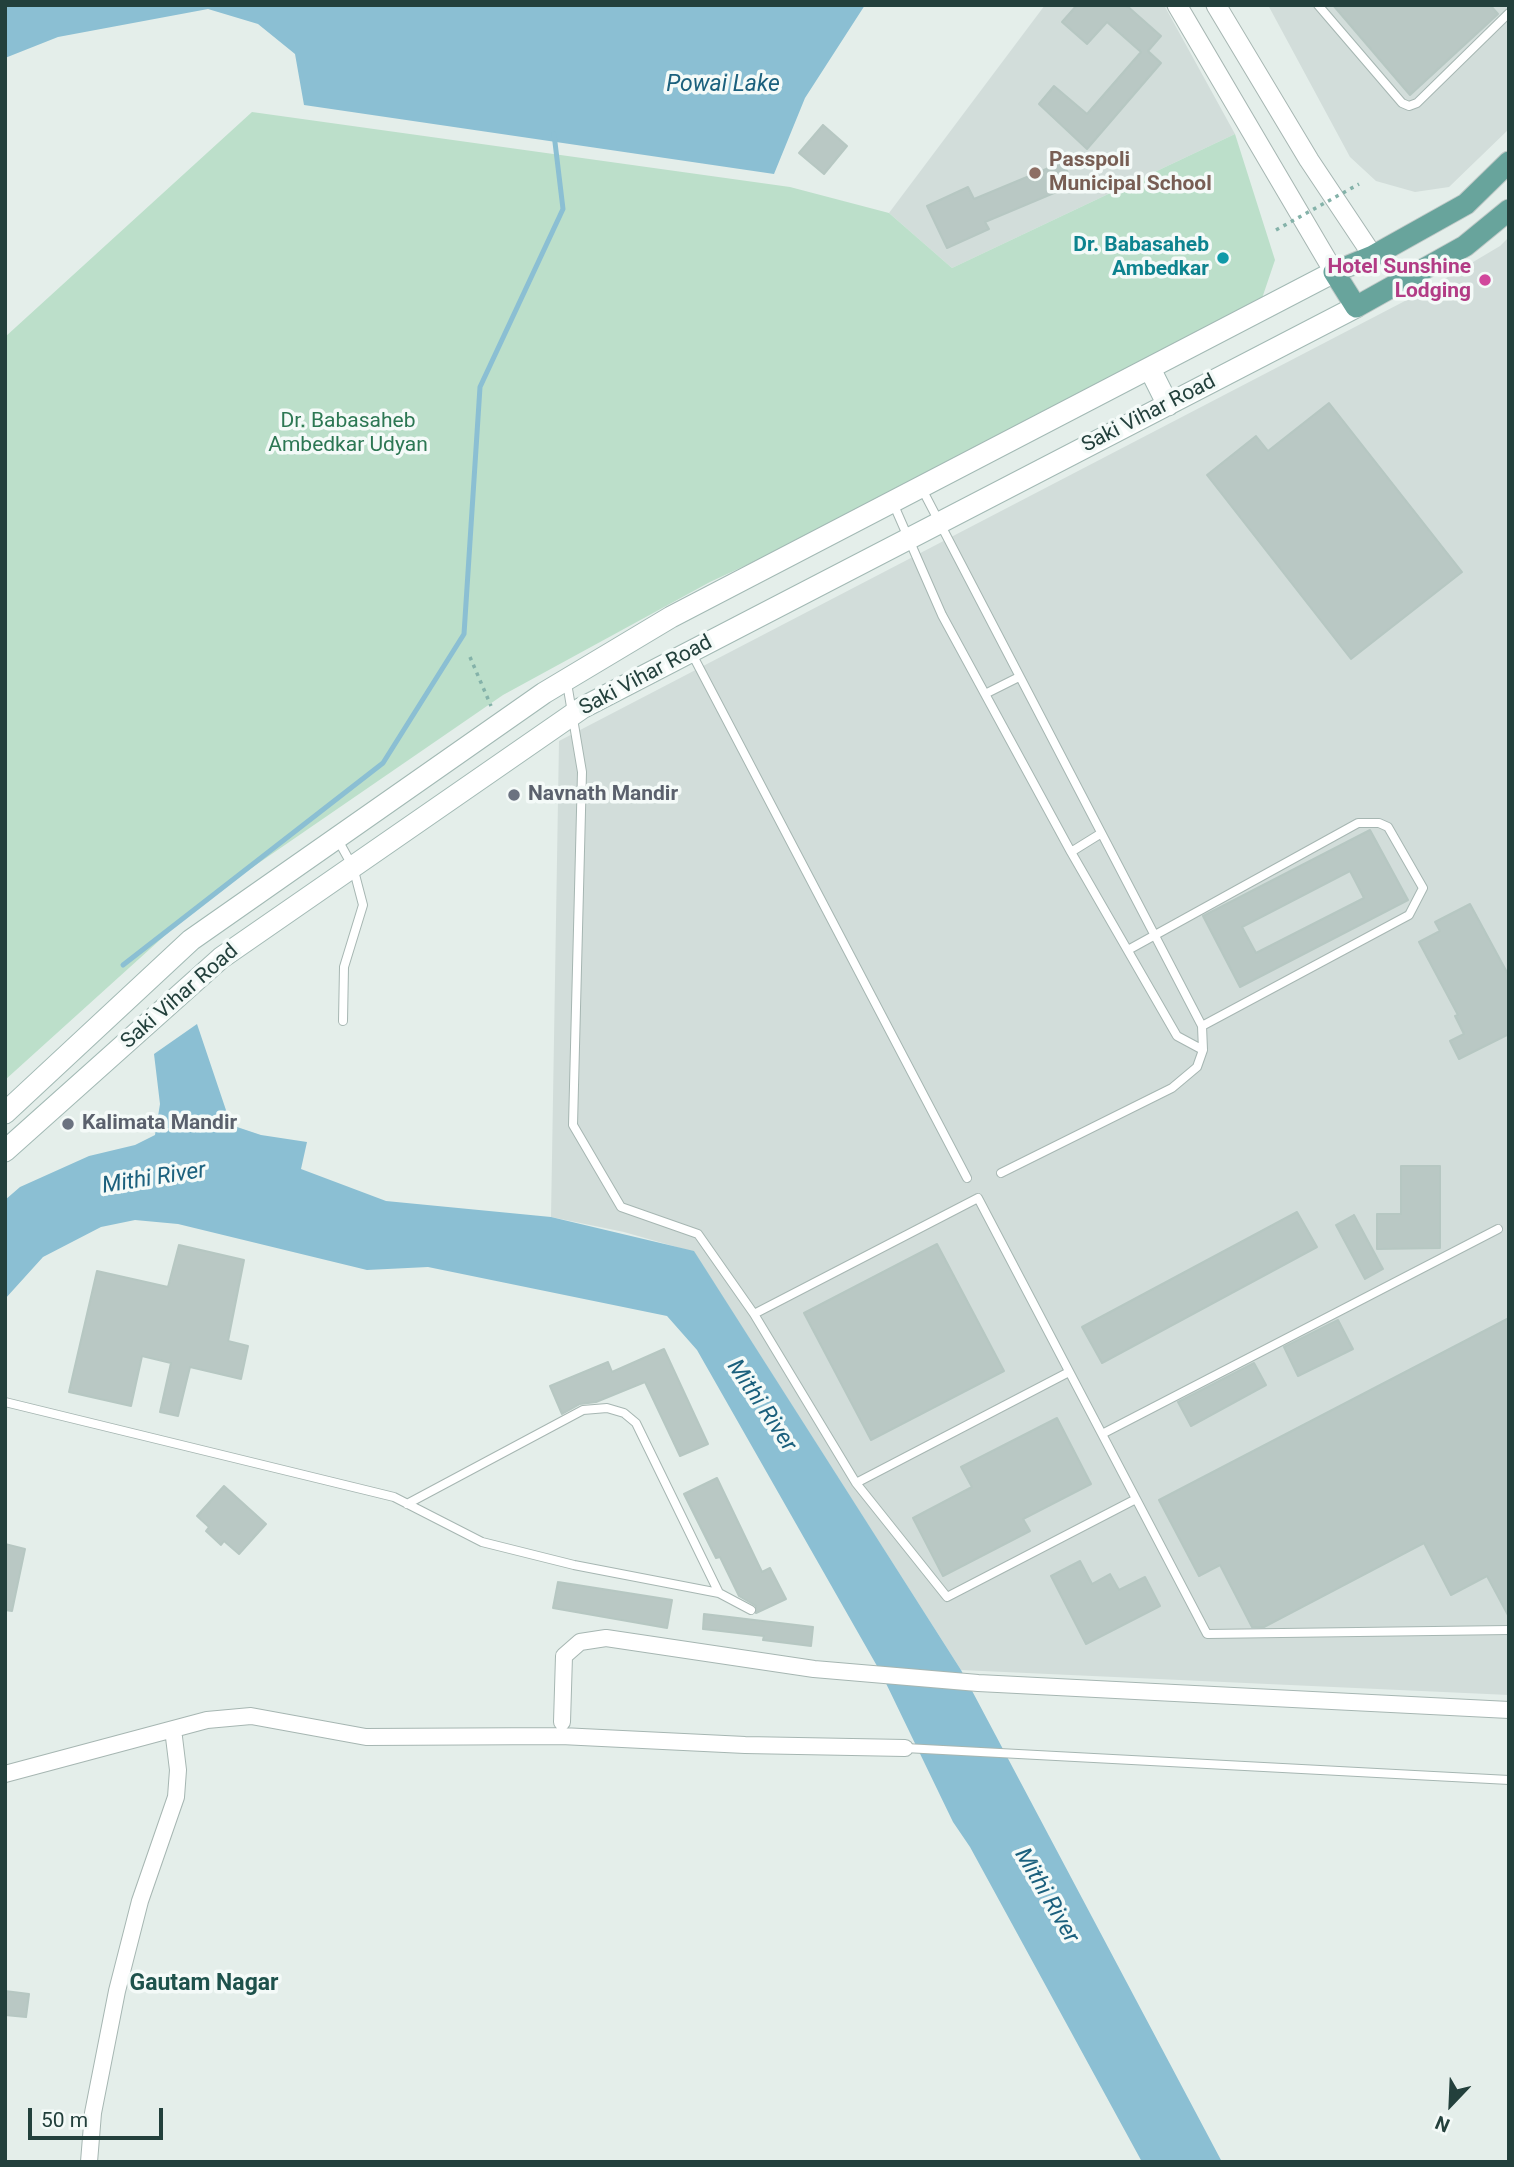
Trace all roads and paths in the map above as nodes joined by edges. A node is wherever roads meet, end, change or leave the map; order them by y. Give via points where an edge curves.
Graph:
1 (1177, 5) edge
2 (1216, 5) edge
3 (1318, 5) edge
4 (1509, 13) edge
5 (1509, 162) edge
6 (1359, 184) dead end
7 (1509, 210) edge
8 (1276, 230) dead end
9 (1373, 256) junction
10 (1334, 272) junction
11 (1394, 286) junction
12 (1356, 307) junction
13 (1150, 369) junction
14 (1168, 405) junction
15 (922, 488) junction
16 (893, 503) junction
17 (938, 523) junction
18 (909, 538) junction
19 (691, 652) junction
20 (470, 657) dead end
21 (1019, 677) junction
22 (566, 680) junction
23 (985, 694) junction
24 (572, 715) junction
25 (500, 723) junction
26 (1100, 834) junction
27 (336, 838) junction
28 (1071, 852) junction
29 (352, 867) junction
30 (247, 900) junction
31 (265, 927) junction
32 (1153, 934) junction
33 (1128, 950) junction
34 (133, 994) junction
35 (153, 1019) junction
36 (343, 1021) dead end
37 (1202, 1026) junction
38 (1203, 1050) junction
39 (5, 1113) edge
40 (5, 1151) edge
41 (1001, 1173) dead end
42 (967, 1178) dead end
43 (1498, 1229) dead end
44 (754, 1314) junction
45 (1069, 1372) junction
46 (5, 1402) edge
47 (1102, 1434) junction
48 (856, 1482) junction
49 (1136, 1499) junction
50 (407, 1504) junction
51 (719, 1593) junction
52 (751, 1610) dead end
53 (1509, 1630) edge
54 (1509, 1710) edge
55 (562, 1722) dead end
56 (173, 1729) junction
57 (905, 1748) joint
58 (5, 1774) edge
59 (1509, 1780) edge
60 (89, 2162) edge

1 - 10 street
2 - 9 street
3 - 4 lane via 1409,106
5 - 9 main road via 1466,204
6 - 8 path, bridge
7 - 11 main road via 1465,246
9 - 10 main road
9 - 11 main road
10 - 12 main road
10 - 13 main road, Saki Vihar Road
11 - 12 main road
12 - 14 main road, Saki Vihar Road
13 - 14 main road
13 - 15 main road, Saki Vihar Road
14 - 17 main road, Saki Vihar Road
15 - 16 main road, Saki Vihar Road
15 - 17 lane
16 - 18 lane
16 - 22 main road, Saki Vihar Road via 671,617
17 - 18 main road, Saki Vihar Road
17 - 21 lane
18 - 19 main road, Saki Vihar Road
18 - 23 lane via 942,615
19 - 24 main road, Saki Vihar Road
19 - 42 lane
20 - 25 path
21 - 23 lane
21 - 26 lane
22 - 24 lane
22 - 25 main road, Saki Vihar Road
23 - 28 lane
24 - 29 main road, Saki Vihar Road
24 - 44 lane via 582,772 573,1125 621,1207 698,1234
25 - 27 main road, Saki Vihar Road
26 - 28 lane
26 - 32 lane
27 - 29 lane
27 - 30 main road, Saki Vihar Road
28 - 33 lane
29 - 31 main road, Saki Vihar Road
29 - 36 lane via 363,905 344,967
30 - 31 main road
30 - 34 main road, Saki Vihar Road via 191,940
31 - 35 main road, Saki Vihar Road via 220,958
32 - 33 lane
32 - 37 lane
32 - 37 lane via 1358,823 1379,822 1388,827 1419,877 1423,888 1409,915
33 - 38 lane via 1177,1036
34 - 35 main road
34 - 39 main road, Saki Vihar Road
35 - 40 main road, Saki Vihar Road
37 - 38 lane
38 - 41 lane via 1197,1067 1172,1088
43 - 47 lane
44 - 45 lane via 978,1198
44 - 48 lane
45 - 47 lane
45 - 48 lane
46 - 50 lane via 394,1497
47 - 49 lane
48 - 49 lane via 947,1597
49 - 53 lane via 1207,1634
50 - 51 lane via 482,1542 574,1566
50 - 51 lane via 583,1410 607,1408 636,1423
51 - 52 lane
54 - 55 street via 978,1683 814,1669 606,1638 580,1643 564,1656
56 - 57 street via 251,1716 366,1737 561,1736
56 - 58 street
56 - 60 street via 176,1797 140,1901 117,1990 93,2113
57 - 59 lane

